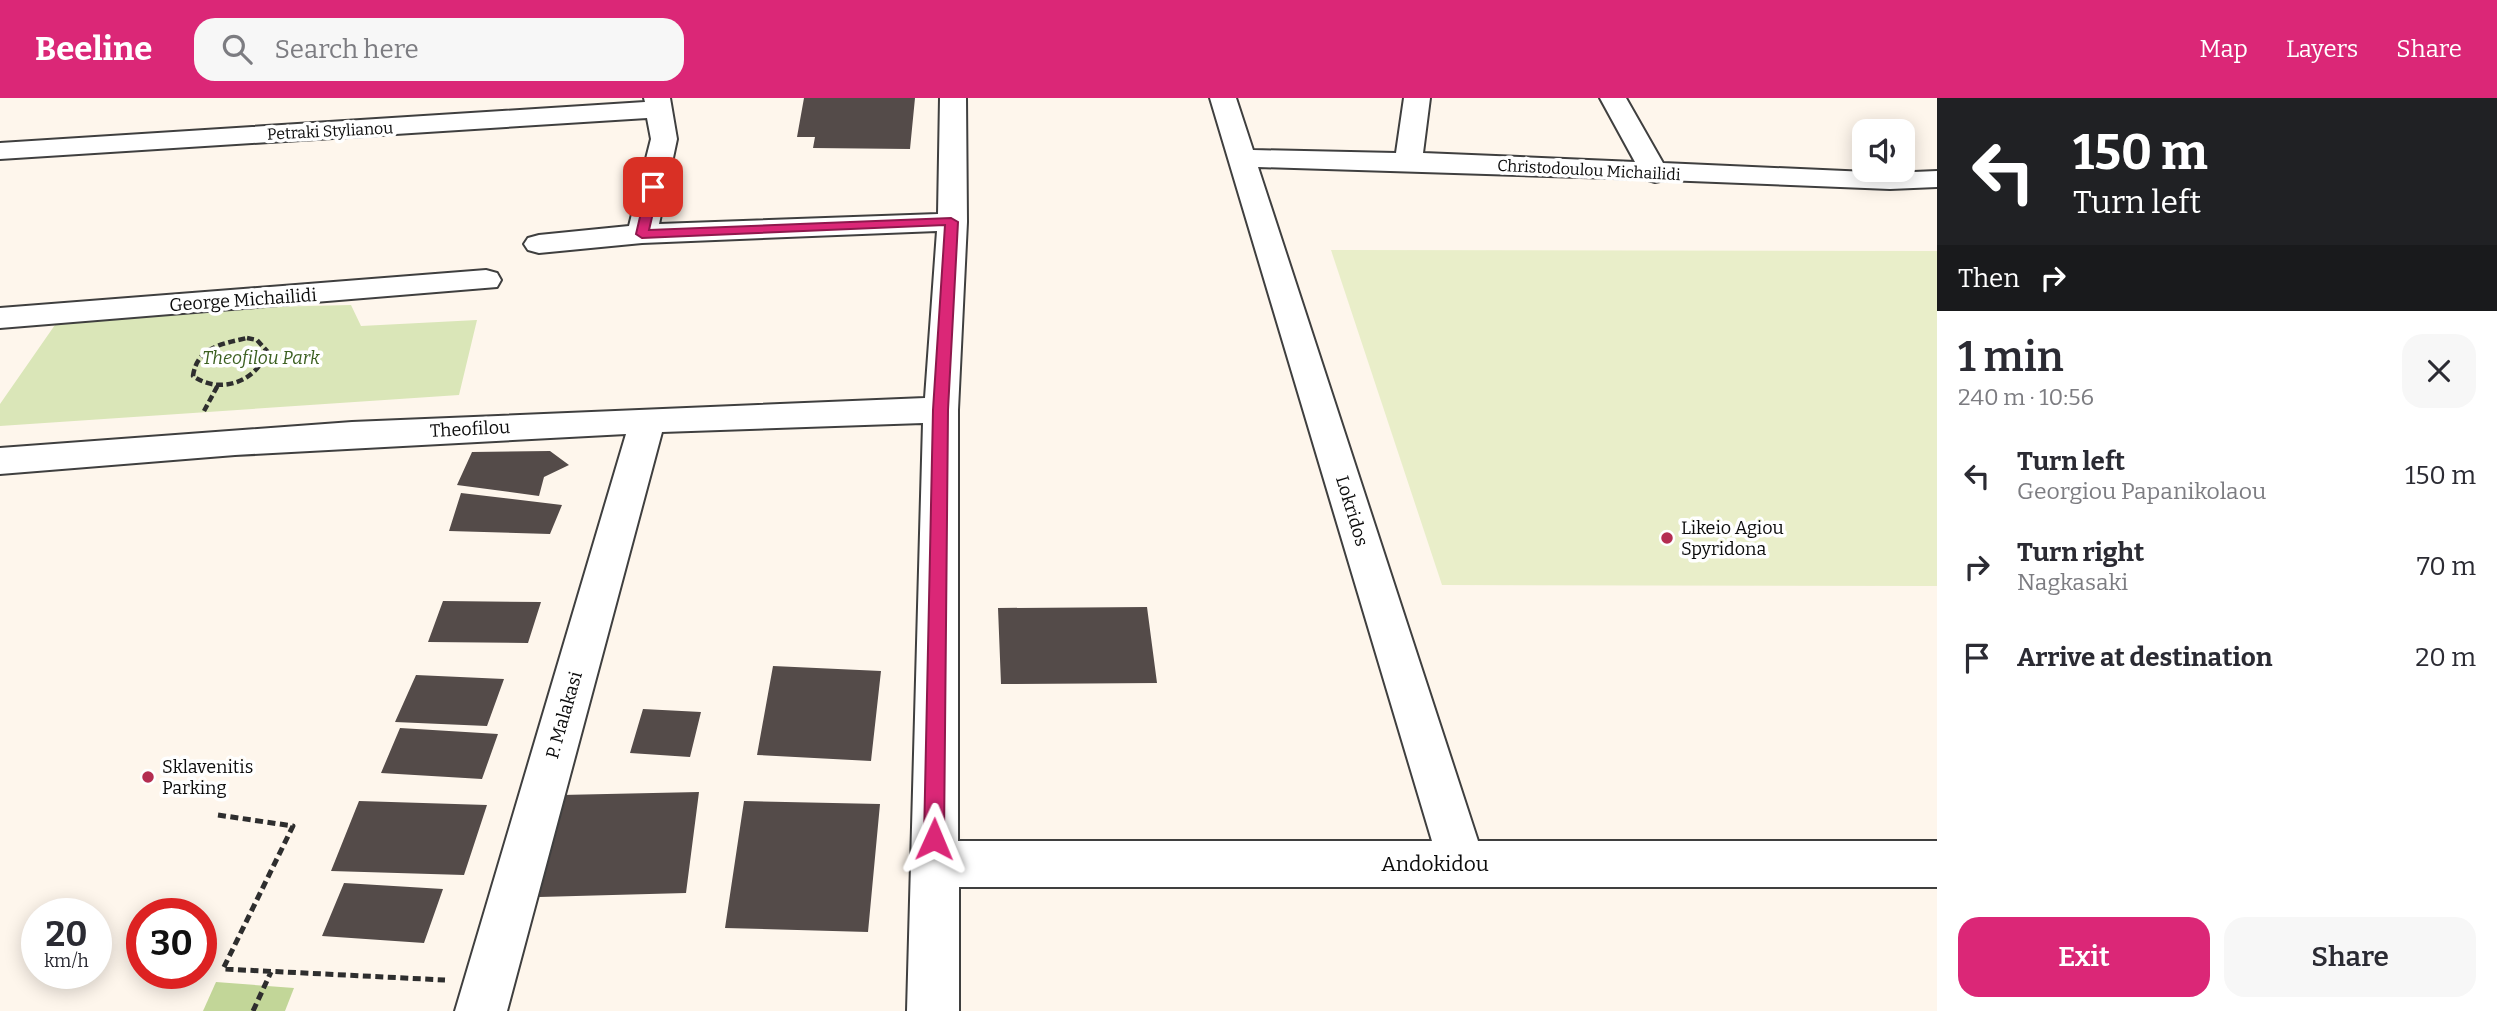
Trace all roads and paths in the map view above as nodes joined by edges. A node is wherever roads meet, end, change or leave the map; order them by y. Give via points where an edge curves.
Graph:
1 (953, 98) edge
2 (1223, 98) edge
3 (1417, 98) edge
4 (1613, 98) edge
5 (658, 104) edge
6 (453, 111) edge
7 (0, 151) edge
8 (1242, 158) junction
9 (1408, 161) junction
10 (1655, 174) junction
11 (1937, 178) edge
12 (951, 222) junction
13 (642, 234) junction
14 (539, 244) dead end
15 (486, 280) dead end
16 (0, 318) edge
17 (218, 385) junction
18 (941, 410) junction
19 (204, 411) dead end
20 (648, 420) junction
21 (0, 461) edge
22 (218, 815) dead end
23 (934, 864) junction
24 (1462, 864) junction
25 (1937, 864) edge
26 (271, 972) junction
27 (484, 997) edge
28 (253, 1011) edge
29 (933, 1011) edge

1 - 12 street
2 - 8 street, Lokridos
3 - 9 street
4 - 10 street
5 - 6 street, Petraki Stylianou
5 - 13 street via 664,139
6 - 7 street, Petraki Stylianou
8 - 9 street, Christodoulou Michailidi
8 - 24 street, Lokridos
9 - 10 street, Christodoulou Michailidi
10 - 11 street, Christodoulou Michailidi via 1890,181
12 - 13 street
12 - 18 street
13 - 14 street
15 - 16 street, George Michailidi
17 - 17 path via 198,382 193,376 201,354 235,339 264,345 266,359 261,366 243,379
17 - 19 path
18 - 20 street, Theofilou
18 - 23 street
20 - 21 street, Theofilou via 223,442
20 - 27 street, P. Malakasi
22 - 26 path via 293,825 223,969
23 - 24 street, Andokidou
23 - 29 street
24 - 25 street, Andokidou
26 - 27 path
26 - 28 path

